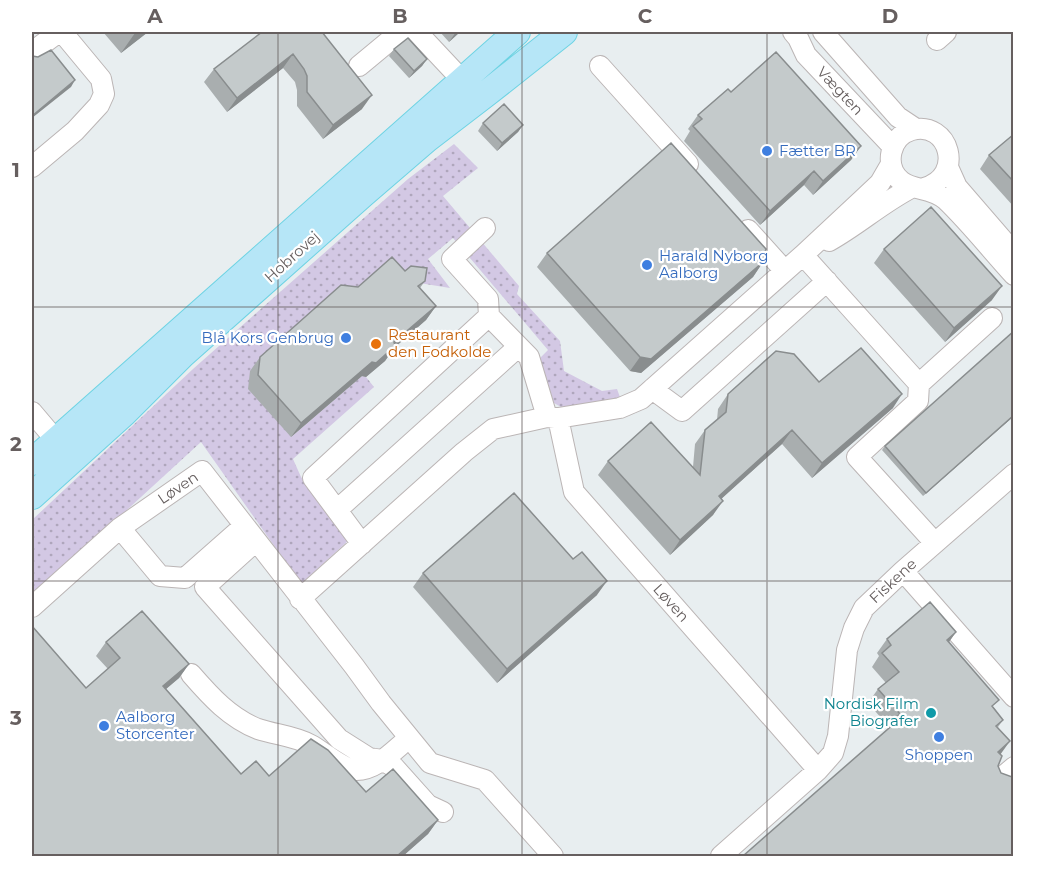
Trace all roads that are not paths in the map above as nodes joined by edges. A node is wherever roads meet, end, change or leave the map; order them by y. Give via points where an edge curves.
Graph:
1 (61, 32) edge
2 (400, 32) edge
3 (417, 32) edge
4 (517, 32) edge
5 (564, 32) edge
6 (793, 32) edge
7 (823, 32) edge
8 (32, 52) edge
9 (359, 66) dead end
10 (600, 66) dead end
11 (462, 80) junction
12 (916, 129) junction
13 (892, 156) junction
14 (32, 167) edge
15 (948, 167) junction
16 (704, 182) edge
17 (918, 187) junction
18 (735, 216) edge
19 (485, 228) dead end
20 (1014, 253) edge
21 (803, 255) junction
22 (784, 271) junction
23 (1014, 275) edge
24 (827, 281) junction
25 (489, 316) junction
26 (992, 318) dead end
27 (518, 347) junction
28 (918, 384) junction
29 (652, 389) junction
30 (32, 412) edge
31 (553, 418) junction
32 (56, 440) junction
33 (73, 460) junction
34 (32, 462) edge
35 (1014, 474) edge
36 (32, 496) edge
37 (337, 510) junction
38 (244, 526) junction
39 (120, 528) junction
40 (256, 541) junction
41 (935, 543) junction
42 (362, 544) junction
43 (903, 572) junction
44 (300, 598) junction
45 (32, 608) edge
46 (191, 675) dead end
47 (1014, 697) edge
48 (409, 738) junction
49 (382, 760) junction
50 (818, 770) junction
51 (443, 812) dead end
52 (553, 856) edge
53 (721, 856) edge

1 - 8 street
1 - 14 street via 101,79 104,94 75,131
2 - 9 street
3 - 11 street
4 - 11 main road, Hobrovej
5 - 33 main road, Hobrovej via 378,180 182,355
6 - 13 street, Vægten via 806,55
7 - 12 street, Vægten via 898,117
10 - 16 street
11 - 32 main road, Hobrovej
12 - 13 street via 902,135
12 - 15 street via 927,130 944,141
13 - 17 street via 899,179
13 - 21 street via 880,183
15 - 17 street via 939,181
15 - 20 street via 957,187
17 - 21 street via 893,197 854,227
17 - 23 street via 944,198
18 - 22 street
19 - 25 street via 452,259 488,299
21 - 22 street
21 - 24 street
22 - 29 street
24 - 28 street
24 - 29 street via 682,411
25 - 27 street, Løven
25 - 37 street via 313,478
26 - 28 street
27 - 31 street, Løven via 529,357
27 - 37 street
28 - 41 street via 918,401 857,457
29 - 31 street via 620,408
30 - 32 street
31 - 42 street via 493,429
31 - 50 street, Løven via 574,492
32 - 33 street
32 - 34 main road, Hobrovej
33 - 36 main road, Hobrovej
35 - 41 street, Fiskene
37 - 42 street
38 - 39 street via 185,578 160,576
38 - 39 street, Løven via 202,471
38 - 40 street, Løven
39 - 45 street, Løven
40 - 44 street, Løven
40 - 49 street via 205,587 339,739 369,758
41 - 43 street, Fiskene
42 - 44 street
43 - 47 street
43 - 50 street, Fiskene via 864,608 854,628 847,650 838,736 833,753
44 - 48 street, Løven
46 - 49 street via 222,708 257,728 311,745 353,770
48 - 49 street
48 - 52 street, Løven via 430,763 485,780
49 - 51 street via 394,767 428,805
50 - 53 street, Fiskene

